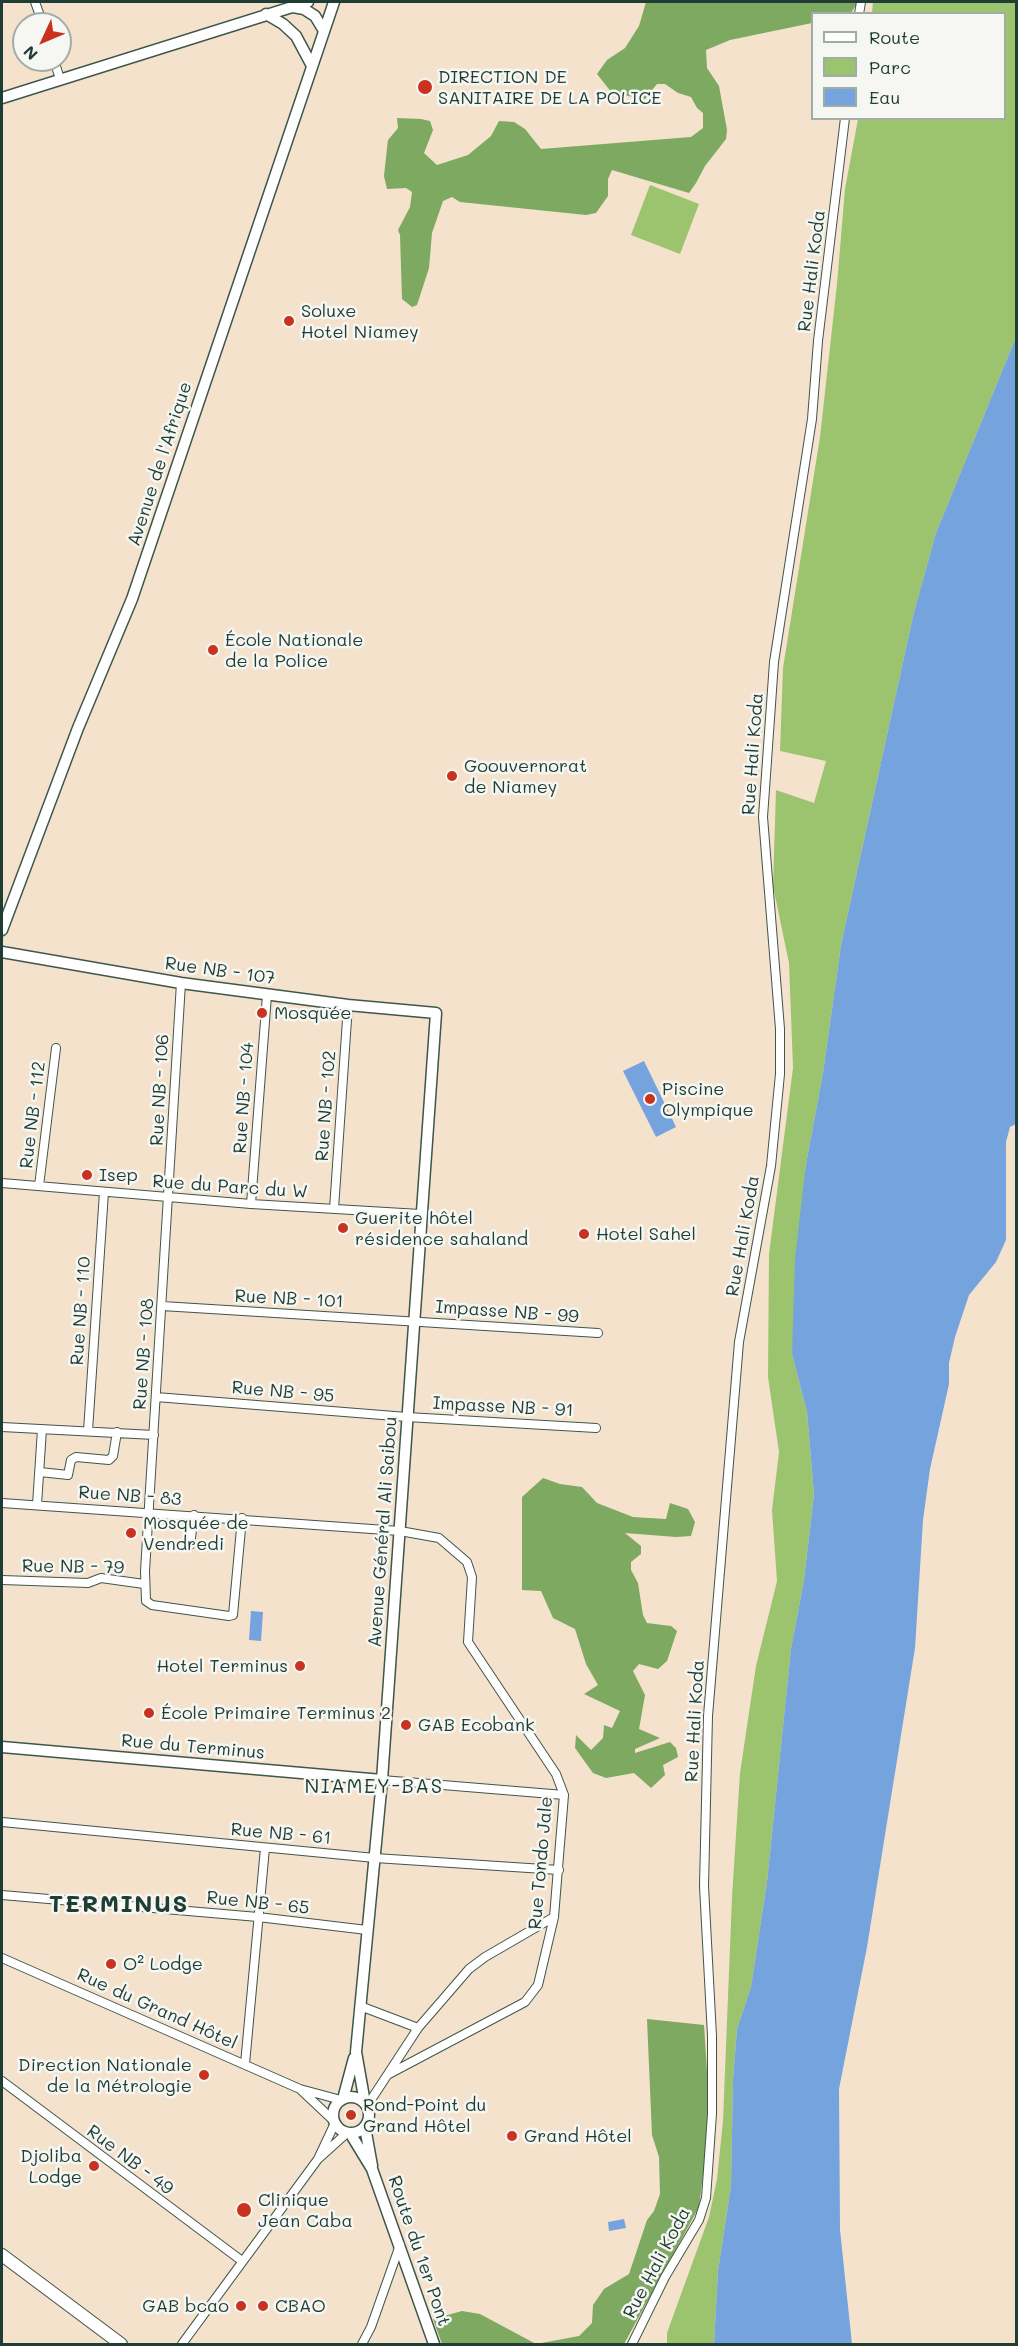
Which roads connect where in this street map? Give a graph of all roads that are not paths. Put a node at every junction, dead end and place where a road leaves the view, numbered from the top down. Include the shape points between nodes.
1 (308, 2) edge
2 (334, 2) edge
3 (291, 7) junction
4 (266, 14) junction
5 (324, 31) junction
6 (312, 66) junction
7 (58, 72) edge
8 (60, 79) junction
9 (2, 98) edge
10 (845, 120) edge
11 (2, 930) edge
12 (2, 952) edge
13 (181, 983) junction
14 (267, 995) junction
15 (348, 1005) junction
16 (436, 1013) joint
17 (56, 1048) dead end
18 (2, 1183) edge
19 (39, 1186) junction
20 (104, 1192) junction
21 (168, 1198) junction
22 (251, 1204) junction
23 (334, 1209) junction
24 (420, 1214) junction
25 (162, 1306) junction
26 (414, 1321) junction
27 (598, 1333) dead end
28 (156, 1397) junction
29 (407, 1417) junction
30 (2, 1427) edge
31 (596, 1428) dead end
32 (42, 1429) junction
33 (88, 1431) junction
34 (117, 1432) junction
35 (154, 1435) junction
36 (40, 1472) junction
37 (2, 1503) edge
38 (37, 1505) junction
39 (149, 1512) junction
40 (194, 1515) junction
41 (242, 1518) junction
42 (400, 1531) junction
43 (190, 1545) dead end
44 (2, 1581) edge
45 (144, 1584) junction
46 (2, 1747) edge
47 (382, 1780) junction
48 (564, 1795) junction
49 (2, 1822) edge
50 (265, 1848) junction
51 (375, 1858) junction
52 (559, 1870) junction
53 (2, 1895) edge
54 (258, 1917) junction
55 (554, 1917) junction
56 (367, 1930) junction
57 (2, 1958) edge
58 (360, 2006) junction
59 (418, 2028) junction
60 (356, 2052) junction
61 (245, 2064) junction
62 (389, 2074) junction
63 (2, 2081) edge
64 (300, 2089) junction
65 (342, 2099) junction
66 (366, 2104) junction
67 (335, 2122) junction
68 (365, 2127) junction
69 (349, 2133) junction
70 (318, 2159) junction
71 (372, 2169) junction
72 (400, 2243) junction
73 (2, 2255) edge
74 (242, 2261) junction
75 (121, 2344) edge
76 (182, 2344) edge
77 (362, 2344) edge
78 (434, 2344) edge
79 (632, 2344) edge

1 - 3 street
2 - 5 street, Avenue de l'Afrique
3 - 4 street
3 - 5 street via 315,16
4 - 6 street via 296,36
4 - 8 street
5 - 6 street, Avenue de l'Afrique
6 - 11 street, Avenue de l'Afrique via 132,600 78,728
7 - 8 street
8 - 9 street
10 - 79 street, Rue Hali Koda via 812,419 774,662 764,806 780,1074 771,1166 739,1342 708,1716 704,1886 712,2114 706,2198 699,2220
12 - 13 street, Rue NB - 107
13 - 14 street, Rue NB - 107
13 - 21 street, Rue NB - 106
14 - 15 street, Rue NB - 107
14 - 22 street, Rue NB - 104
15 - 16 street, Rue NB - 107
15 - 23 street, Rue NB - 102
16 - 24 street, Avenue Général Ali Saibou
17 - 19 street, Rue NB - 112
18 - 19 street, Rue du Parc du W
19 - 20 street, Rue du Parc du W
20 - 21 street, Rue du Parc du W
20 - 33 street, Rue NB - 110
21 - 22 street, Rue du Parc du W
21 - 25 street, Rue NB - 108
22 - 23 street, Rue du Parc du W
23 - 24 street, Rue du Parc du W
24 - 26 street, Avenue Général Ali Saibou
25 - 26 street, Rue NB - 101
25 - 28 street, Rue NB - 108
26 - 27 street, Impasse NB - 99
26 - 29 street, Avenue Général Ali Saibou
28 - 29 street, Rue NB - 95
28 - 35 street, Rue NB - 108
29 - 31 street, Impasse NB - 91
29 - 42 street, Avenue Général Ali Saibou
30 - 32 street
32 - 33 street
32 - 36 street
33 - 34 street
34 - 35 street
34 - 36 street via 111,1459 76,1457 68,1475
35 - 39 street, Rue NB - 108
36 - 38 street
37 - 38 street, Rue NB - 83
38 - 39 street, Rue NB - 83
39 - 40 street, Rue NB - 83
39 - 45 street, Rue NB - 108
40 - 41 street, Rue NB - 83
40 - 43 street
41 - 42 street, Rue NB - 83
41 - 45 street, Rue NB - 108 via 231,1616 148,1603 144,1599
42 - 47 street, Avenue Général Ali Saibou
42 - 48 street, Rue Tondo Jale via 439,1538 467,1562 472,1577 468,1642 556,1774
44 - 45 street, Rue NB - 79 via 88,1583 101,1578
46 - 47 street, Rue du Terminus
47 - 48 street
47 - 51 street, Avenue Général Ali Saibou
48 - 52 street, Rue Tondo Jale
49 - 50 street, Rue NB - 61
50 - 51 street, Rue NB - 61
50 - 54 street
51 - 52 street, Rue NB - 61
51 - 56 street, Avenue Général Ali Saibou
52 - 55 street, Rue Tondo Jale
53 - 54 street, Rue NB - 65
54 - 56 street, Rue NB - 65
54 - 61 street
55 - 59 street via 469,1969
55 - 62 street, Rue Tondo Jale via 538,1985 525,2001
56 - 58 street, Avenue Général Ali Saibou
57 - 61 street, Rue du Grand Hôtel
58 - 59 street
58 - 60 street, Avenue Général Ali Saibou
59 - 62 street
60 - 65 street, Avenue Général Ali Saibou
60 - 66 street, Avenue Général Ali Saibou
61 - 64 street, Rue du Grand Hôtel
62 - 66 street, Rue Tondo Jale
63 - 74 street, Rue NB - 49
64 - 65 street, Rue du Grand Hôtel
64 - 67 street, Rue du Grand Hôtel
65 - 66 street via 354,2097
65 - 67 street via 334,2109
66 - 68 street via 369,2117
67 - 69 street
67 - 70 street
68 - 69 street
68 - 71 street, Route du 1er Pont
69 - 70 street
69 - 71 street, Route du 1er Pont
70 - 74 street
71 - 72 street, Route du 1er Pont
72 - 77 street
72 - 78 street, Route du 1er Pont
73 - 75 main road
74 - 76 street

